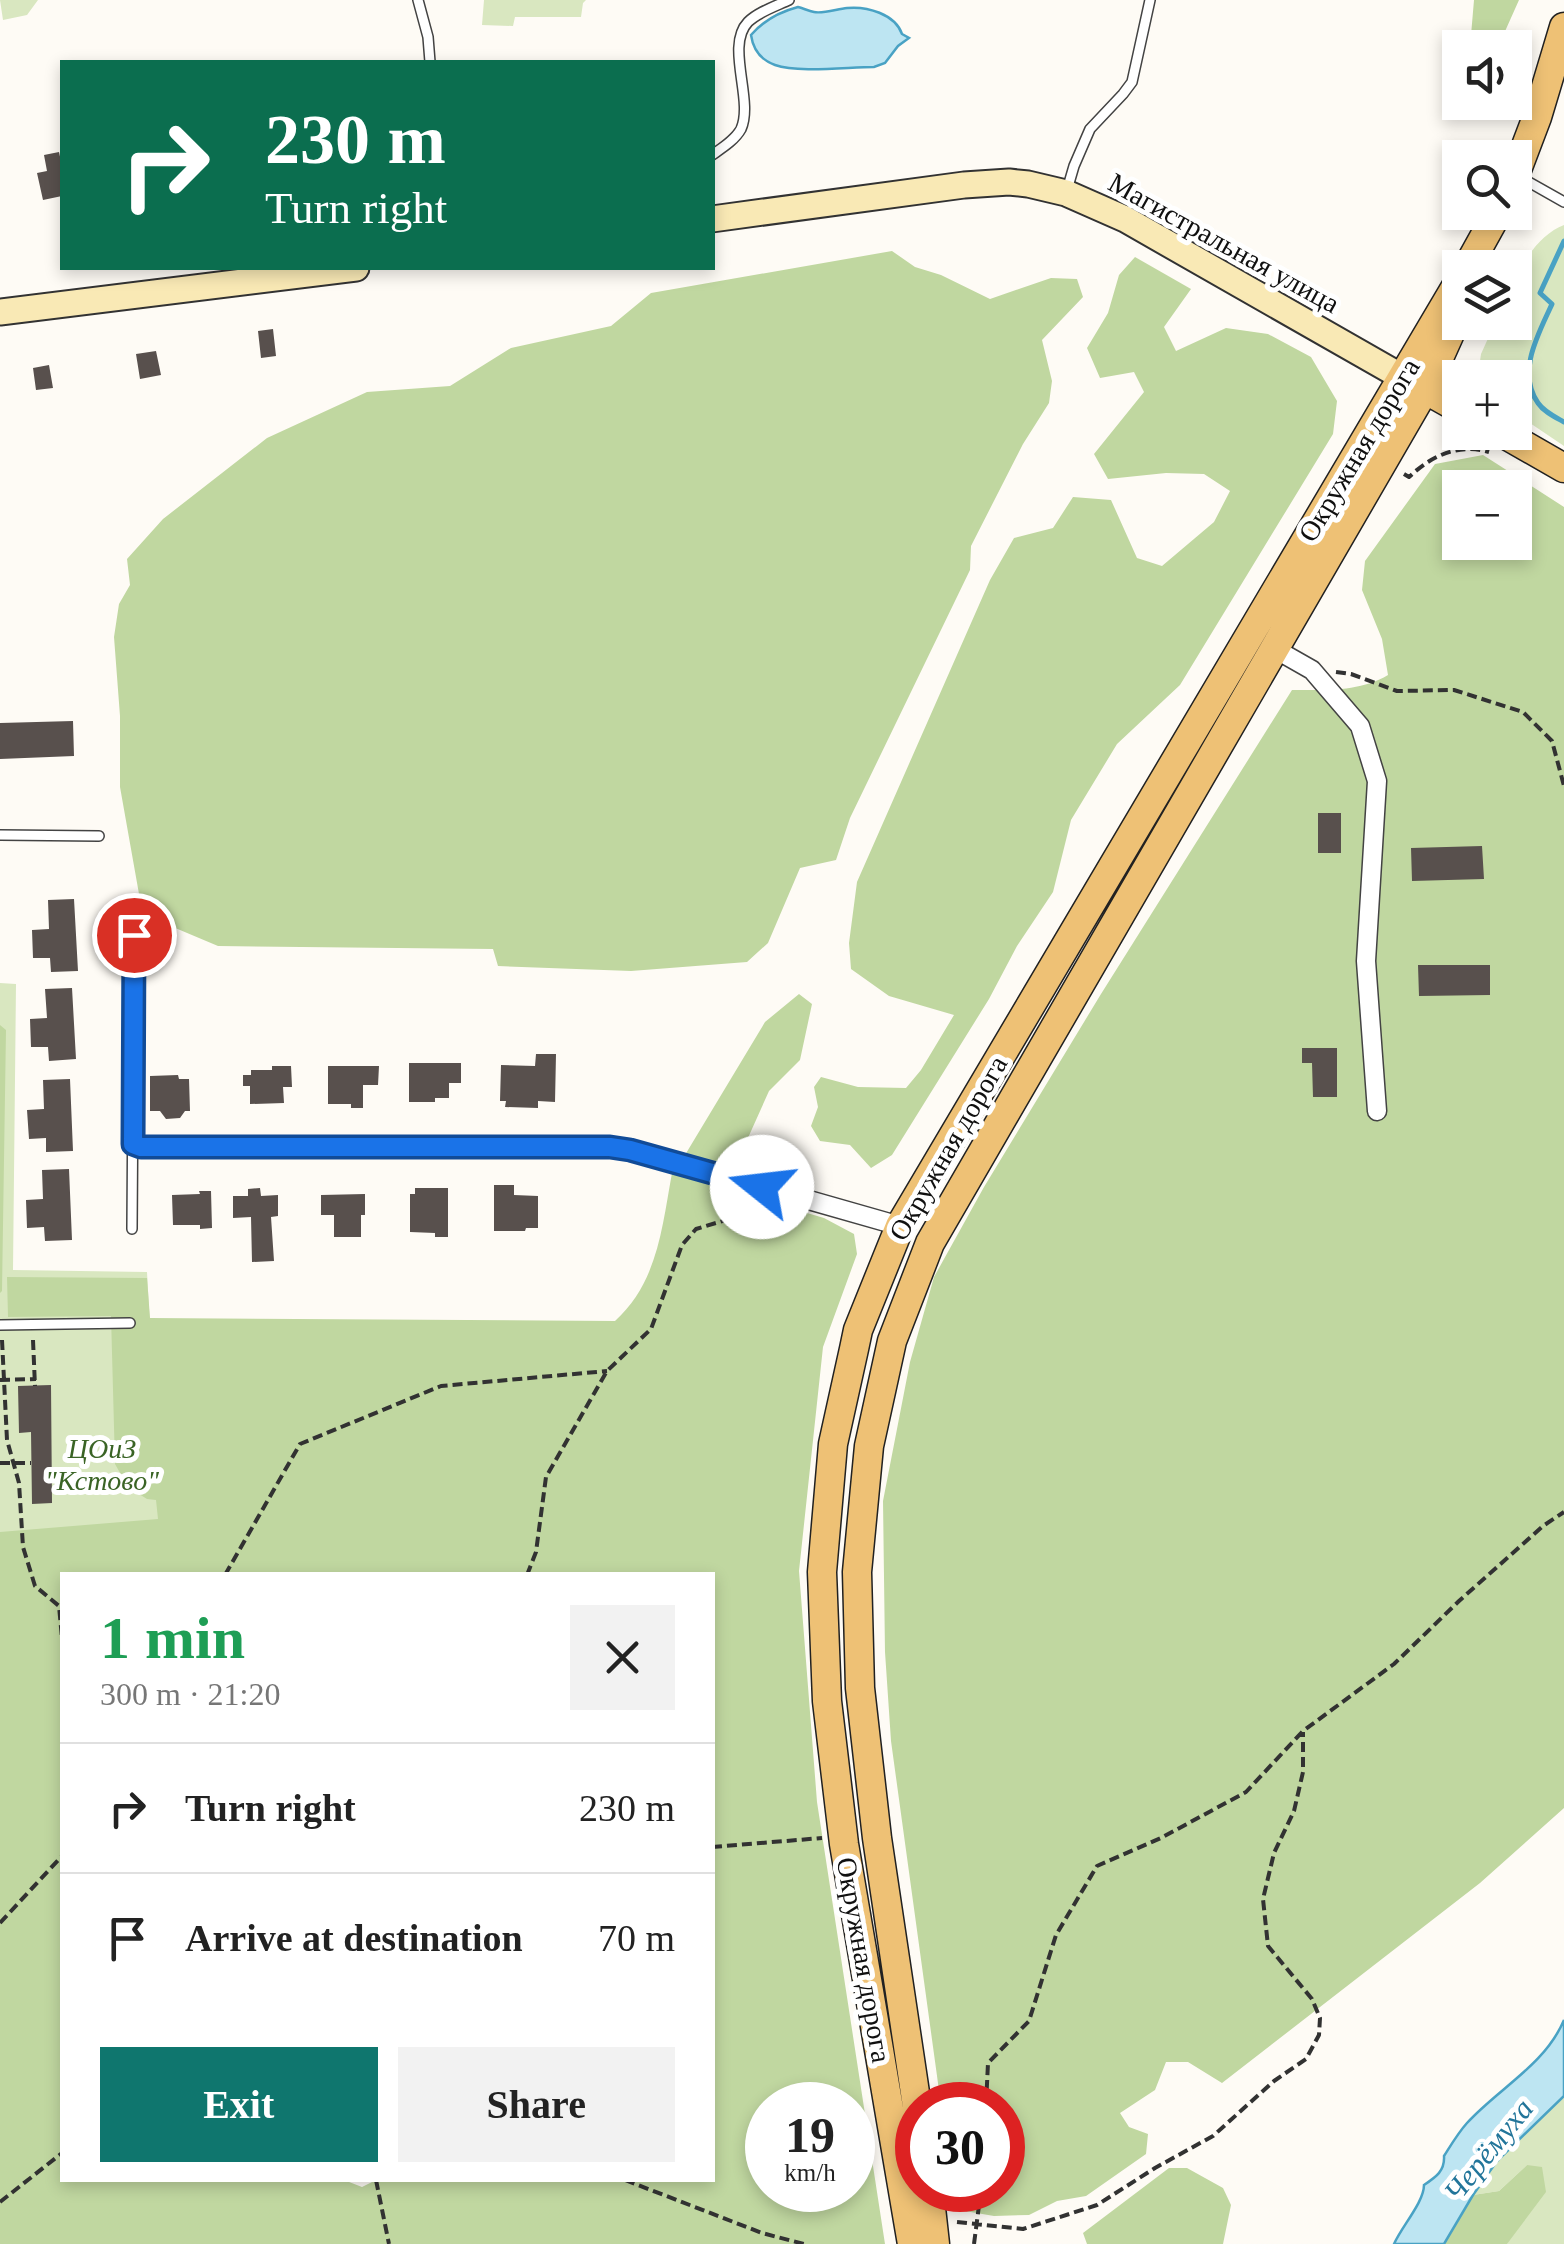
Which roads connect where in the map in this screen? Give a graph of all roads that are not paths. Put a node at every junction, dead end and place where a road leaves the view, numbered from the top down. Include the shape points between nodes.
1 (418, 0) edge
2 (789, 0) edge
3 (1150, 0) edge
4 (1564, 27) edge
5 (430, 60) edge
6 (1528, 140) edge
7 (715, 153) edge
8 (1532, 184) edge
9 (1066, 193) junction
10 (1564, 202) edge
11 (715, 219) edge
12 (340, 270) edge
13 (0, 312) edge
14 (1442, 320) edge
15 (1442, 339) edge
16 (1414, 383) junction
17 (1442, 399) edge
18 (1531, 450) edge
19 (1564, 468) edge
20 (1275, 648) junction
21 (0, 835) edge
22 (99, 836) dead end
23 (134, 935) dead end
24 (1377, 1110) dead end
25 (140, 1146) junction
26 (900, 1226) junction
27 (132, 1229) dead end
28 (130, 1323) dead end
29 (1, 1326) edge
30 (914, 2082) edge
31 (912, 2244) edge

1 - 5 lane
2 - 7 lane via 744,26 743,123
3 - 9 lane via 1132,82 1090,130
4 - 6 main road
8 - 10 lane
9 - 11 main road, Магистральная улица via 988,183
9 - 16 main road, Магистральная улица via 1125,219
12 - 13 main road
14 - 16 main road, Окружная дорога
15 - 16 main road, Окружная дорога
16 - 17 main road
16 - 20 main road, Окружная дорога via 1383,461
16 - 26 main road, Окружная дорога
18 - 19 main road
20 - 24 street via 1312,670 1360,726 1377,782 1366,961
20 - 30 main road, Окружная дорога via 930,1244 892,1341 869,1446 856,1572 860,1688
21 - 22 lane
23 - 25 lane
25 - 26 street via 610,1147
25 - 27 lane
26 - 31 main road, Окружная дорога via 858,1330 833,1444 822,1572 827,1701 843,1836
28 - 29 lane

